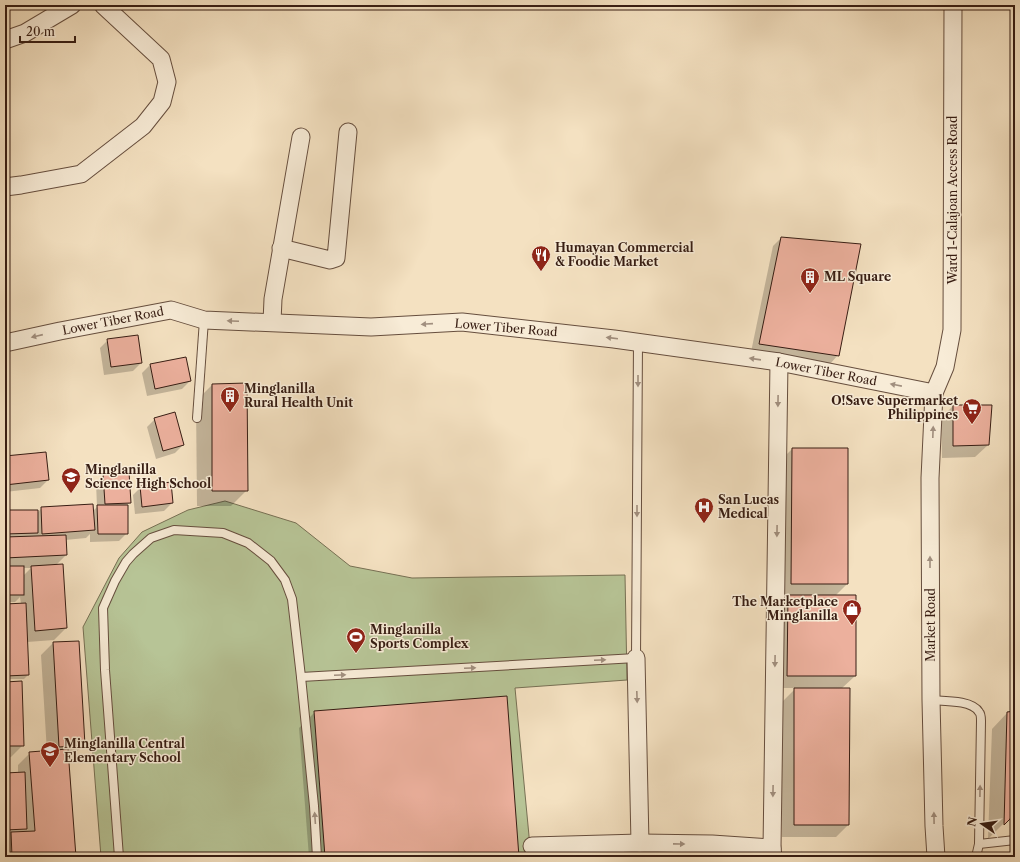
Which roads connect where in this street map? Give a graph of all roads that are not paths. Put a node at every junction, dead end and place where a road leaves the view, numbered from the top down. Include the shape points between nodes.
1 (72, 5) edge
2 (103, 5) edge
3 (952, 5) edge
4 (5, 40) edge
5 (348, 132) dead end
6 (301, 137) dead end
7 (5, 187) edge
8 (281, 248) junction
9 (204, 320) junction
10 (272, 322) junction
11 (638, 342) junction
12 (5, 343) edge
13 (779, 362) junction
14 (934, 393) junction
15 (197, 418) dead end
16 (636, 658) junction
17 (301, 677) junction
18 (931, 700) junction
19 (1015, 840) edge
20 (640, 843) junction
21 (979, 844) junction
22 (532, 846) dead end
23 (772, 852) edge
24 (119, 857) edge
25 (317, 857) edge
26 (936, 857) edge
27 (976, 857) edge

1 - 4 street via 25,33
2 - 7 street via 161,59 167,82 162,102 144,126 81,174
3 - 14 street, Ward 1-Calajoan Access Road via 952,330 945,367
5 - 8 street via 336,258 330,260
6 - 8 street
8 - 10 street
10 -> 9 street, Lower Tiber Road
9 -> 12 street, Lower Tiber Road via 171,310
9 - 15 lane
11 -> 10 street, Lower Tiber Road via 462,322 371,327
13 -> 11 street, Lower Tiber Road
11 -> 16 lane
14 -> 13 street, Lower Tiber Road
13 -> 23 street
18 -> 14 street, Market Road via 930,478
17 -> 16 lane
16 -> 20 street
17 - 24 lane via 292,599 285,580 271,561 248,543 224,533 174,530 151,538 134,554 115,581 103,608
25 -> 17 lane
21 -> 18 lane via 980,712 968,703
26 -> 18 street, Market Road
19 - 21 lane
20 - 22 street
20 -> 23 street via 712,844
21 - 27 lane

